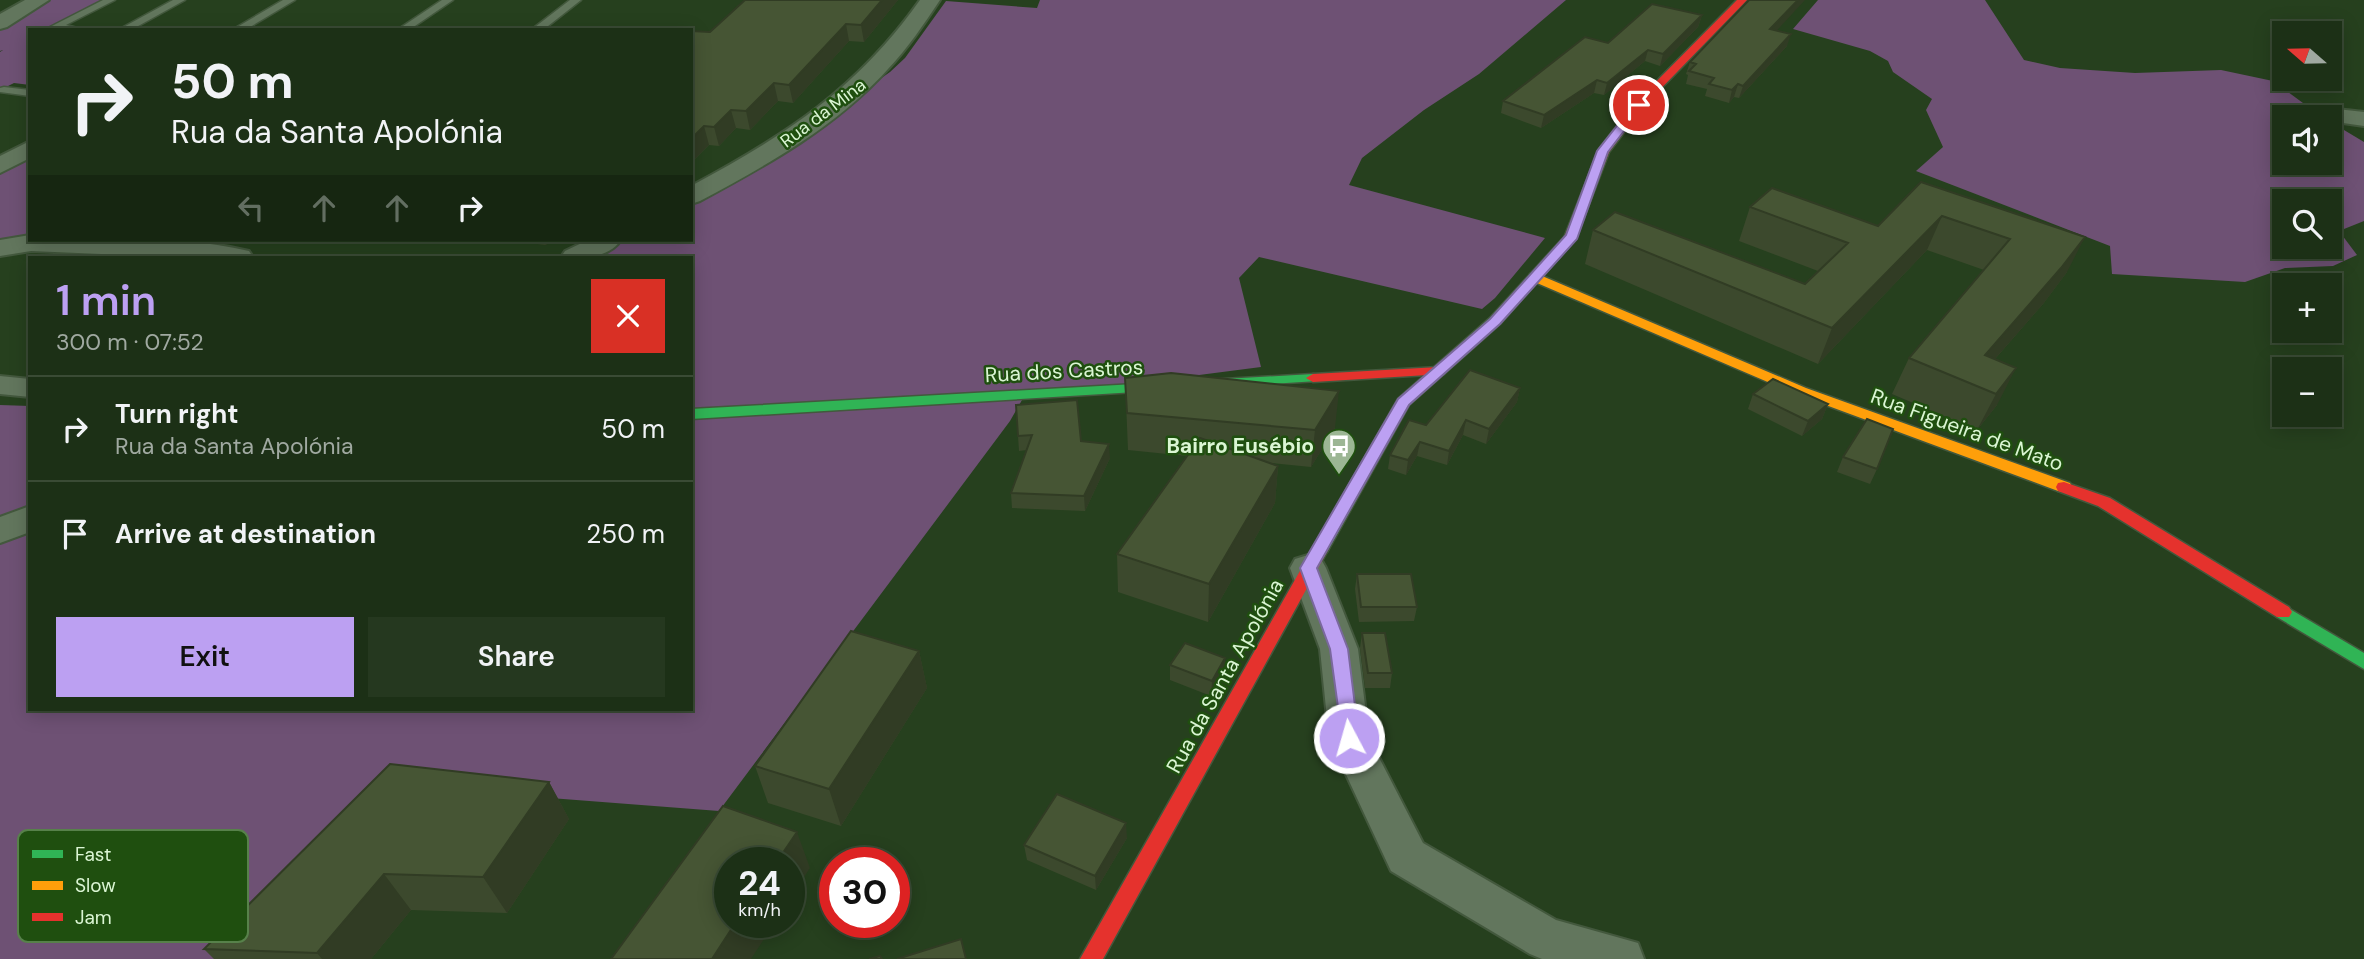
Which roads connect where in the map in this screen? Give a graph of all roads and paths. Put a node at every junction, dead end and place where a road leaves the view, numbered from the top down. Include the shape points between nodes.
1 (39, 0) edge
2 (110, 0) edge
3 (180, 0) edge
4 (290, 0) edge
5 (448, 0) edge
6 (576, 0) edge
7 (930, 0) edge
8 (1742, 0) edge
9 (0, 23) edge
10 (63, 28) edge
11 (127, 28) edge
12 (241, 28) edge
13 (405, 28) edge
14 (539, 28) edge
15 (4, 90) dead end
16 (28, 93) edge
17 (2342, 117) edge
18 (2364, 119) edge
19 (28, 149) edge
20 (0, 166) edge
21 (693, 195) edge
22 (604, 242) edge
23 (0, 248) edge
24 (232, 256) edge
25 (577, 256) edge
26 (1535, 277) junction
27 (1439, 371) junction
28 (0, 385) edge
29 (28, 388) edge
30 (693, 414) edge
31 (28, 519) edge
32 (0, 531) edge
33 (1308, 568) junction
34 (2364, 662) edge
35 (1091, 959) edge
36 (1621, 959) edge

1 - 9 street
2 - 10 lane via 55,27
3 - 11 lane
4 - 12 lane
5 - 13 lane
6 - 14 lane
7 - 21 street, Rua da Mina via 880,68 851,95 774,150
8 - 26 street, Rua da Santa Apolónia via 1639,105 1603,151 1572,236
15 - 16 lane
17 - 18 street
19 - 20 street
22 - 25 street
23 - 24 street via 32,243
26 - 27 street, Rua da Santa Apolónia
26 - 34 street, Rua Figueira de Mato via 1801,390 2104,502
27 - 30 street, Rua dos Castros
27 - 33 street, Rua da Santa Apolónia via 1403,402
28 - 29 street
31 - 32 street
33 - 35 street, Rua da Santa Apolónia
33 - 36 street via 1339,649 1349,738 1407,858 1546,939

